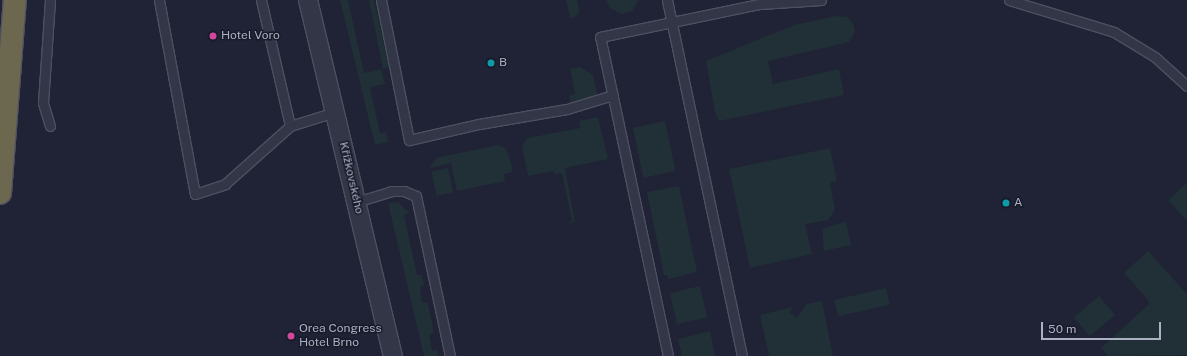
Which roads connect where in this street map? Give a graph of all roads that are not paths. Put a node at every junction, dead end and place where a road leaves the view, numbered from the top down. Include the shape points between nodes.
1 (15, 0) edge
2 (50, 0) edge
3 (159, 0) edge
4 (261, 0) edge
5 (308, 0) edge
6 (381, 0) edge
7 (667, 0) edge
8 (821, 0) edge
9 (1009, 0) edge
10 (672, 21) junction
11 (1187, 86) edge
12 (613, 95) junction
13 (335, 112) junction
14 (50, 126) dead end
15 (290, 126) junction
16 (0, 193) edge
17 (356, 202) junction
18 (392, 356) edge
19 (450, 356) edge
20 (668, 356) edge
21 (742, 356) edge

1 - 16 highway
2 - 14 lane via 43,103
3 - 15 lane via 195,194 225,184
4 - 15 lane
5 - 13 street, Křížkovského
6 - 12 lane via 409,140 479,124 567,109
7 - 10 lane
8 - 10 lane via 760,4
9 - 11 lane via 1114,32 1155,56
10 - 12 lane via 600,37
10 - 21 lane
12 - 20 lane
13 - 15 lane
13 - 17 street, Křížkovského
17 - 18 street, Křížkovského
17 - 19 lane via 391,191 404,191 416,196

